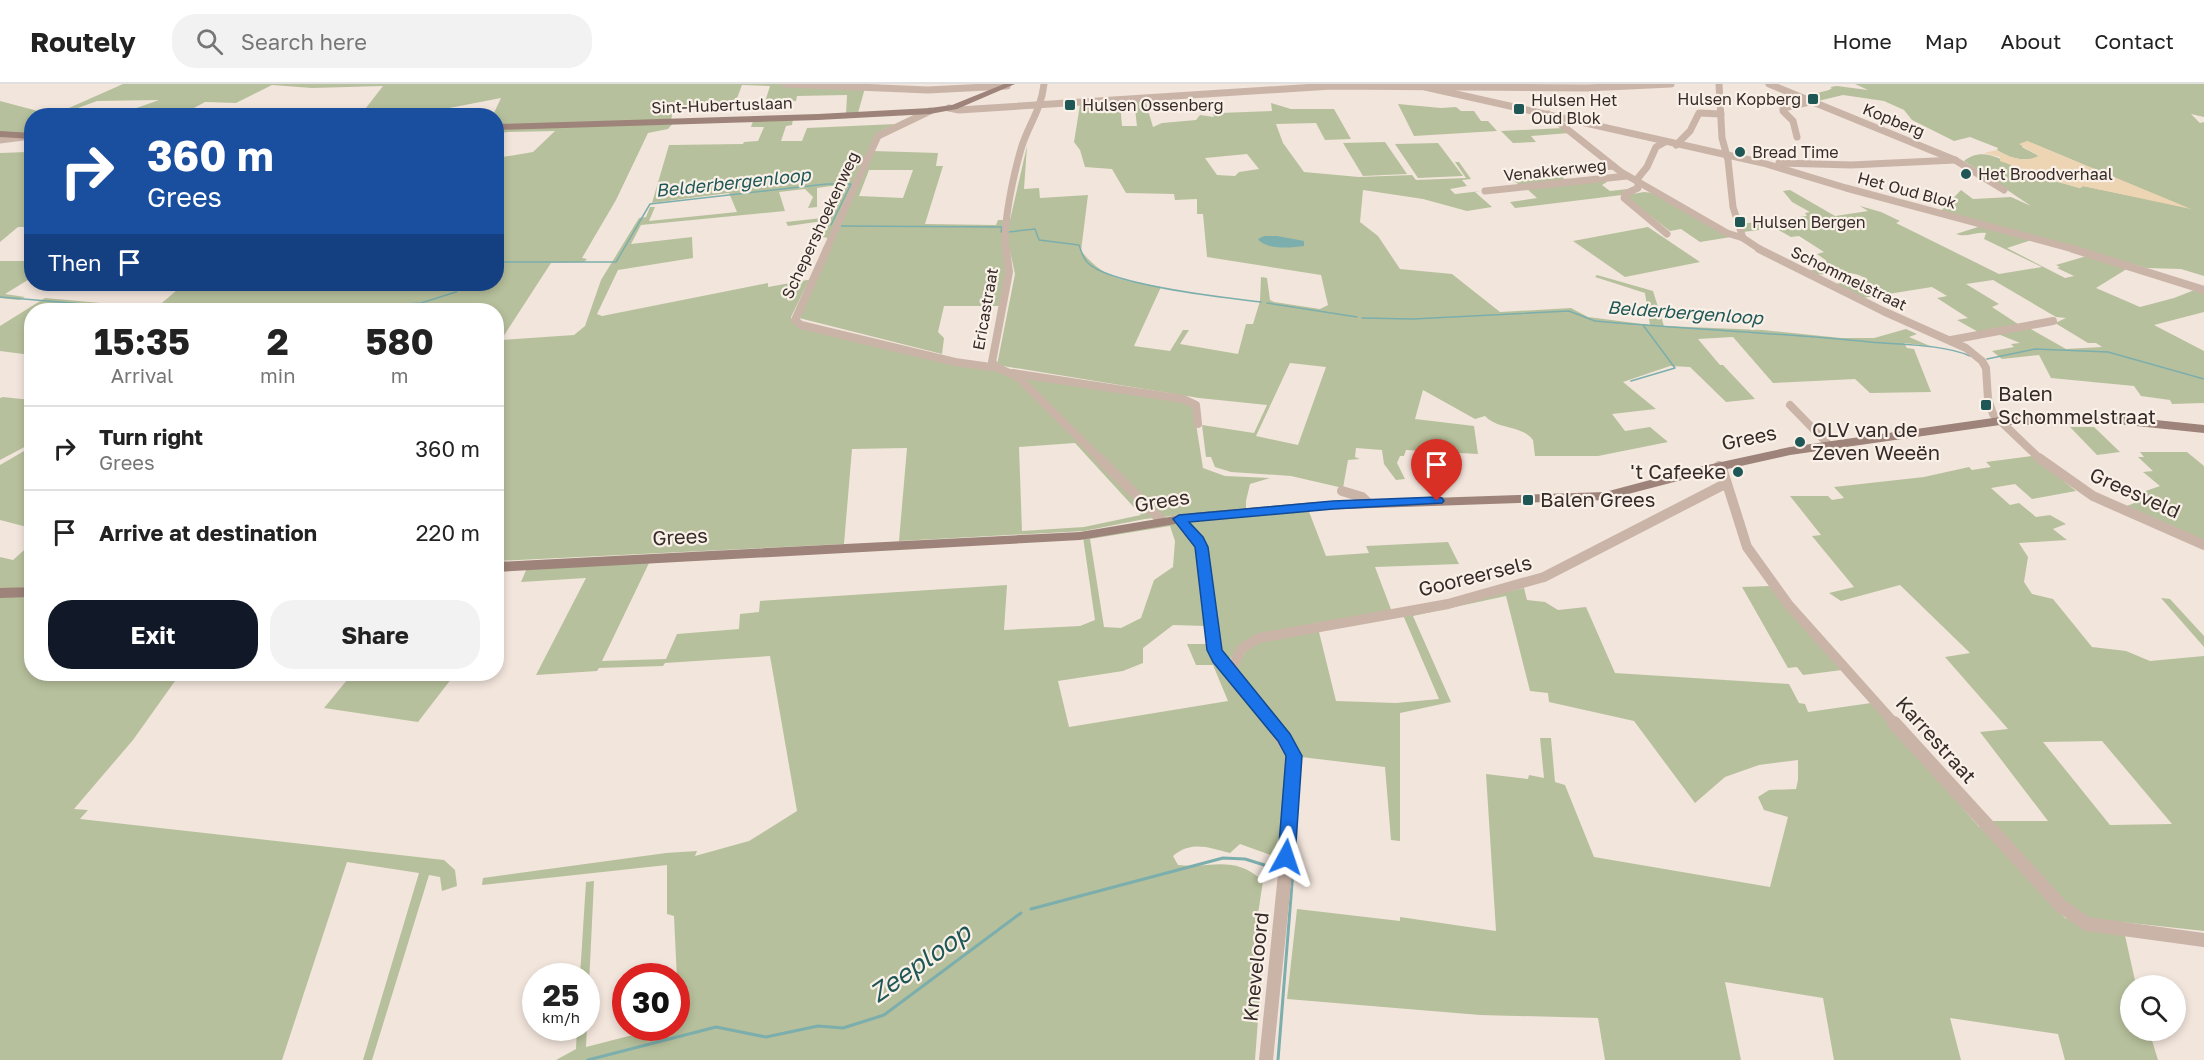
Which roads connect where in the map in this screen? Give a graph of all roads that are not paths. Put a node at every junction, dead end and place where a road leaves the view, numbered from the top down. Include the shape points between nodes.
1 (785, 84) edge
2 (1044, 84) edge
3 (1671, 84) edge
4 (1719, 84) edge
5 (1769, 84) edge
6 (1009, 85) edge
7 (1371, 85) edge
8 (1425, 87) junction
9 (1814, 101) junction
10 (1041, 105) junction
11 (949, 108) junction
12 (930, 111) junction
13 (1548, 114) junction
14 (1721, 114) junction
15 (504, 127) edge
16 (0, 134) edge
17 (24, 136) edge
18 (24, 137) edge
19 (1797, 137) dead end
20 (0, 140) edge
21 (1665, 142) junction
22 (1676, 145) junction
23 (1727, 155) junction
24 (1955, 159) junction
25 (1762, 163) junction
26 (1613, 166) junction
27 (1570, 170) dead end
28 (1627, 176) junction
29 (1637, 182) junction
30 (2004, 190) dead end
31 (1485, 191) dead end
32 (1667, 234) dead end
33 (1743, 238) junction
34 (2204, 290) edge
35 (2053, 321) dead end
36 (1951, 340) junction
37 (998, 368) junction
38 (1010, 373) junction
39 (1790, 405) dead end
40 (2000, 421) junction
41 (1198, 424) dead end
42 (2204, 429) edge
43 (1829, 445) junction
44 (1719, 466) junction
45 (1727, 485) junction
46 (1342, 491) dead end
47 (1368, 503) junction
48 (1179, 519) junction
49 (1162, 521) junction
50 (2204, 544) edge
51 (504, 567) edge
52 (24, 592) edge
53 (0, 593) edge
54 (1230, 673) junction
55 (2204, 940) edge
56 (1266, 1060) edge

1 - 6 street via 928,90
2 - 10 street, Ericastraat
3 - 8 street via 1596,88
4 - 14 street
5 - 9 street, Kopberg
6 - 11 street, Sint-Hubertuslaan
7 - 8 street
7 - 10 street
8 - 13 street, Het Oud Blok
9 - 19 street via 1782,110 1793,121
9 - 24 street, Kopberg
10 - 11 street
10 - 37 street, Ericastraat via 1021,148 1005,225 1009,272 992,357
11 - 12 street, Sint-Hubertuslaan
12 - 15 street, Sint-Hubertuslaan
12 - 37 street, Schepershoekenweg via 878,136 795,320 801,325 944,359
13 - 21 street, Het Oud Blok
13 - 26 street, Schommelstraat
14 - 22 street via 1700,112 1690,131
14 - 23 street
16 - 17 street
18 - 20 street
21 - 22 street, Het Oud Blok
21 - 29 street via 1656,147
22 - 23 street, Het Oud Blok
23 - 25 street, Het Oud Blok
23 - 33 street via 1733,207
24 - 25 street via 1837,165
24 - 30 street, Kopberg
25 - 34 street, Het Oud Blok via 2045,240
26 - 27 street
26 - 28 street, Schommelstraat
28 - 29 street, Schommelstraat
28 - 31 street, Venakkerweg
29 - 32 street, Venakkerweg via 1638,188 1624,198
29 - 33 street, Schommelstraat via 1727,233
33 - 36 street, Schommelstraat via 1882,311
35 - 36 street
36 - 40 street, Schommelstraat via 1982,361 1991,410
37 - 38 street, Ericastraat
38 - 41 street via 1192,402 1196,405
38 - 49 street, Ericastraat
39 - 43 street, Grees
40 - 42 street, Grees via 2117,420
40 - 43 street, Grees
40 - 50 street, Greesveld via 2045,464 2083,490
43 - 44 street, Grees
44 - 45 street, Karrestraat
44 - 47 street, Grees via 1605,496
45 - 54 street, Gooreersels via 1544,577 1448,604 1259,638 1241,649
45 - 55 street, Karrestraat via 1751,555 1788,604 2061,906 2087,924
46 - 47 street
47 - 48 street, Grees
48 - 49 street, Grees
48 - 54 street, Kneveloord via 1202,547 1212,641 1218,658
49 - 51 street, Grees via 1052,538
52 - 53 street
54 - 56 street, Kneveloord via 1284,738 1294,763

